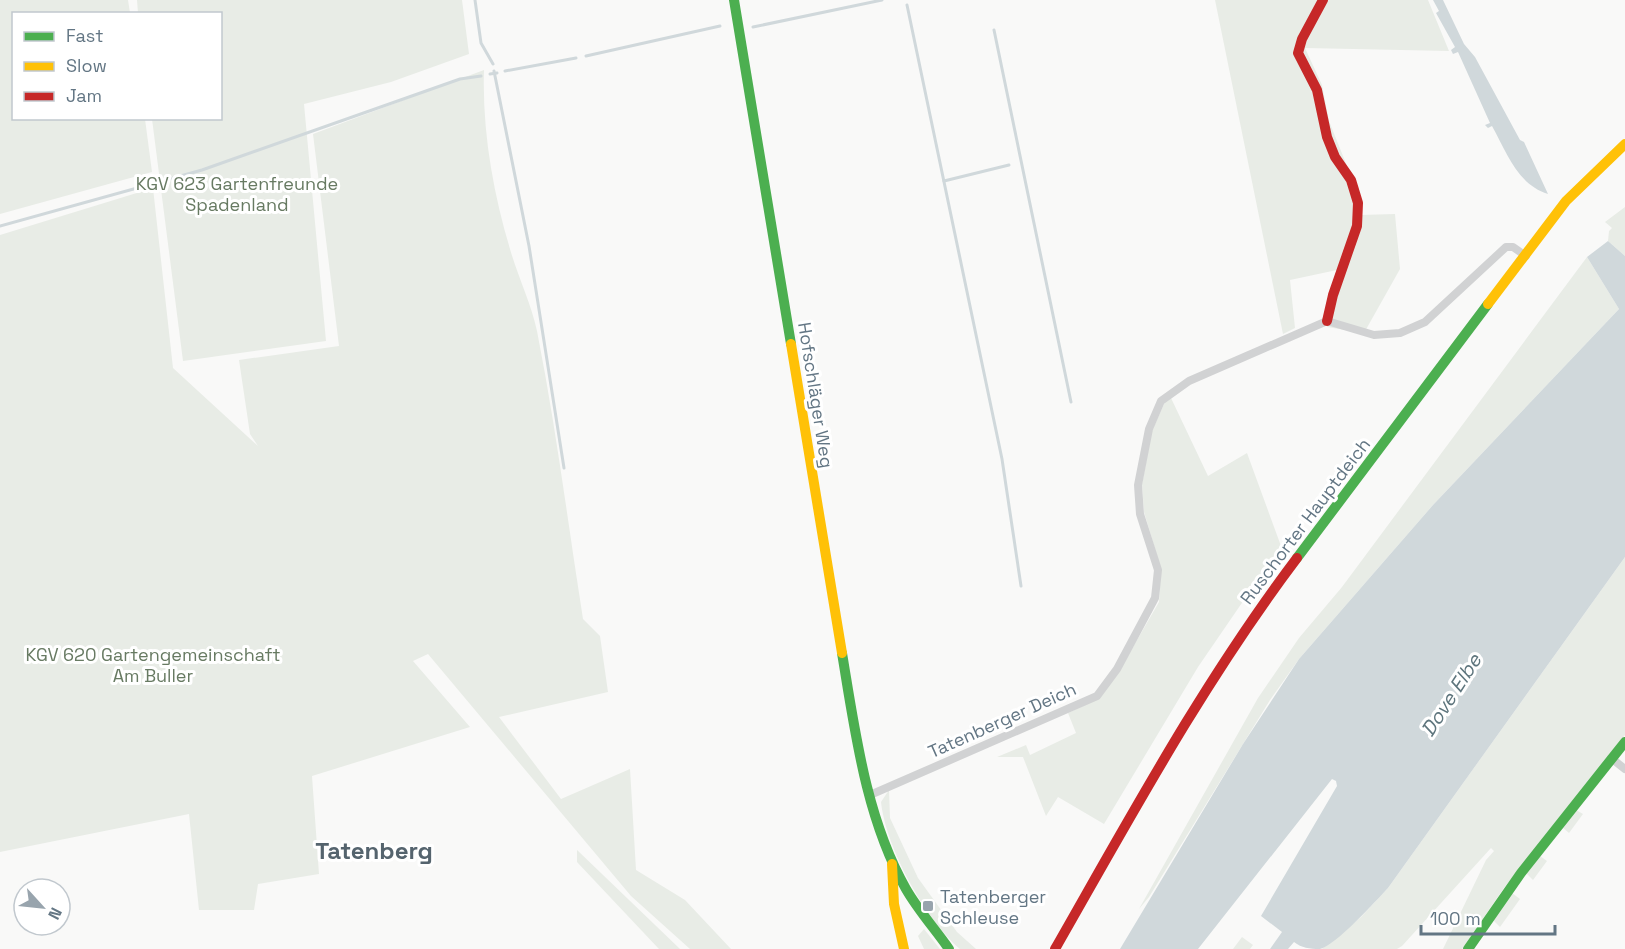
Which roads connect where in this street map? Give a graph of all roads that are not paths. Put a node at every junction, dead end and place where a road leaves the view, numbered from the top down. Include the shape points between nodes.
1 (734, 0) edge
2 (1323, 0) edge
3 (1625, 144) edge
4 (1526, 256) junction
5 (1327, 321) junction
6 (1625, 742) edge
7 (1611, 758) junction
8 (1625, 769) edge
9 (870, 795) junction
10 (892, 860) junction
11 (904, 949) edge
12 (950, 949) edge
13 (1055, 949) edge
14 (1468, 949) edge

1 - 9 street, Hofschläger Weg via 843,657
2 - 5 street via 1298,53 1317,90 1335,157 1351,180 1358,203 1357,226
3 - 4 street, Ruschorter Hauptdeich via 1566,201
4 - 5 street via 1506,247 1425,322 1400,333 1374,335
4 - 13 street, Ruschorter Hauptdeich via 1230,650
5 - 9 street, Tatenberger Deich via 1189,381 1161,402 1149,429 1138,485 1140,514 1158,570 1155,598 1117,669 1097,696
6 - 7 street
7 - 8 street
7 - 14 street via 1515,881
9 - 10 street, Hofschläger Weg
10 - 11 street via 892,890
10 - 12 street via 919,910

